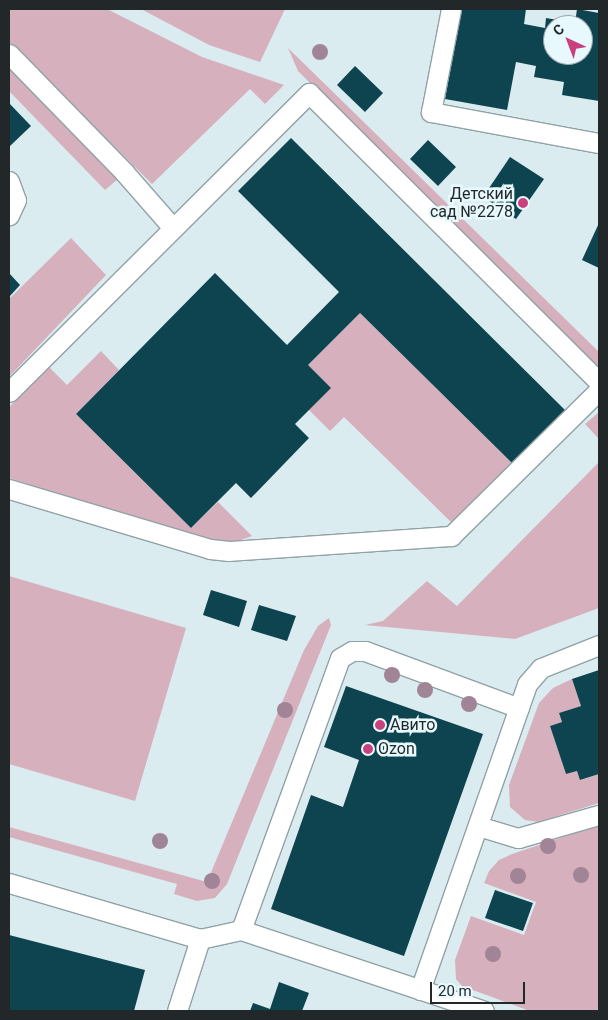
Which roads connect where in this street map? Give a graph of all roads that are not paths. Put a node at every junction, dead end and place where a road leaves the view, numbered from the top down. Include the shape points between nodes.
1 (451, 9) edge
2 (9, 54) edge
3 (599, 143) edge
4 (9, 181) edge
5 (9, 215) edge
6 (173, 228) junction
7 (599, 382) edge
8 (599, 390) edge
9 (9, 392) edge
10 (9, 490) edge
11 (599, 645) edge
12 (520, 708) junction
13 (599, 815) edge
14 (478, 826) junction
15 (9, 883) edge
16 (241, 930) junction
17 (200, 939) junction
18 (420, 990) junction
19 (177, 1011) edge
20 (484, 1011) edge

1 - 3 lane via 431,112
2 - 6 lane via 124,172
4 - 5 lane via 16,200
6 - 7 lane via 308,94
6 - 9 lane
8 - 10 lane via 451,536 229,552
11 - 12 lane via 542,668 527,684
12 - 14 lane
12 - 16 lane via 365,651 352,650 340,658
13 - 14 lane via 518,838
14 - 18 lane
15 - 17 lane
16 - 17 lane
16 - 18 lane
17 - 19 lane
18 - 20 lane

